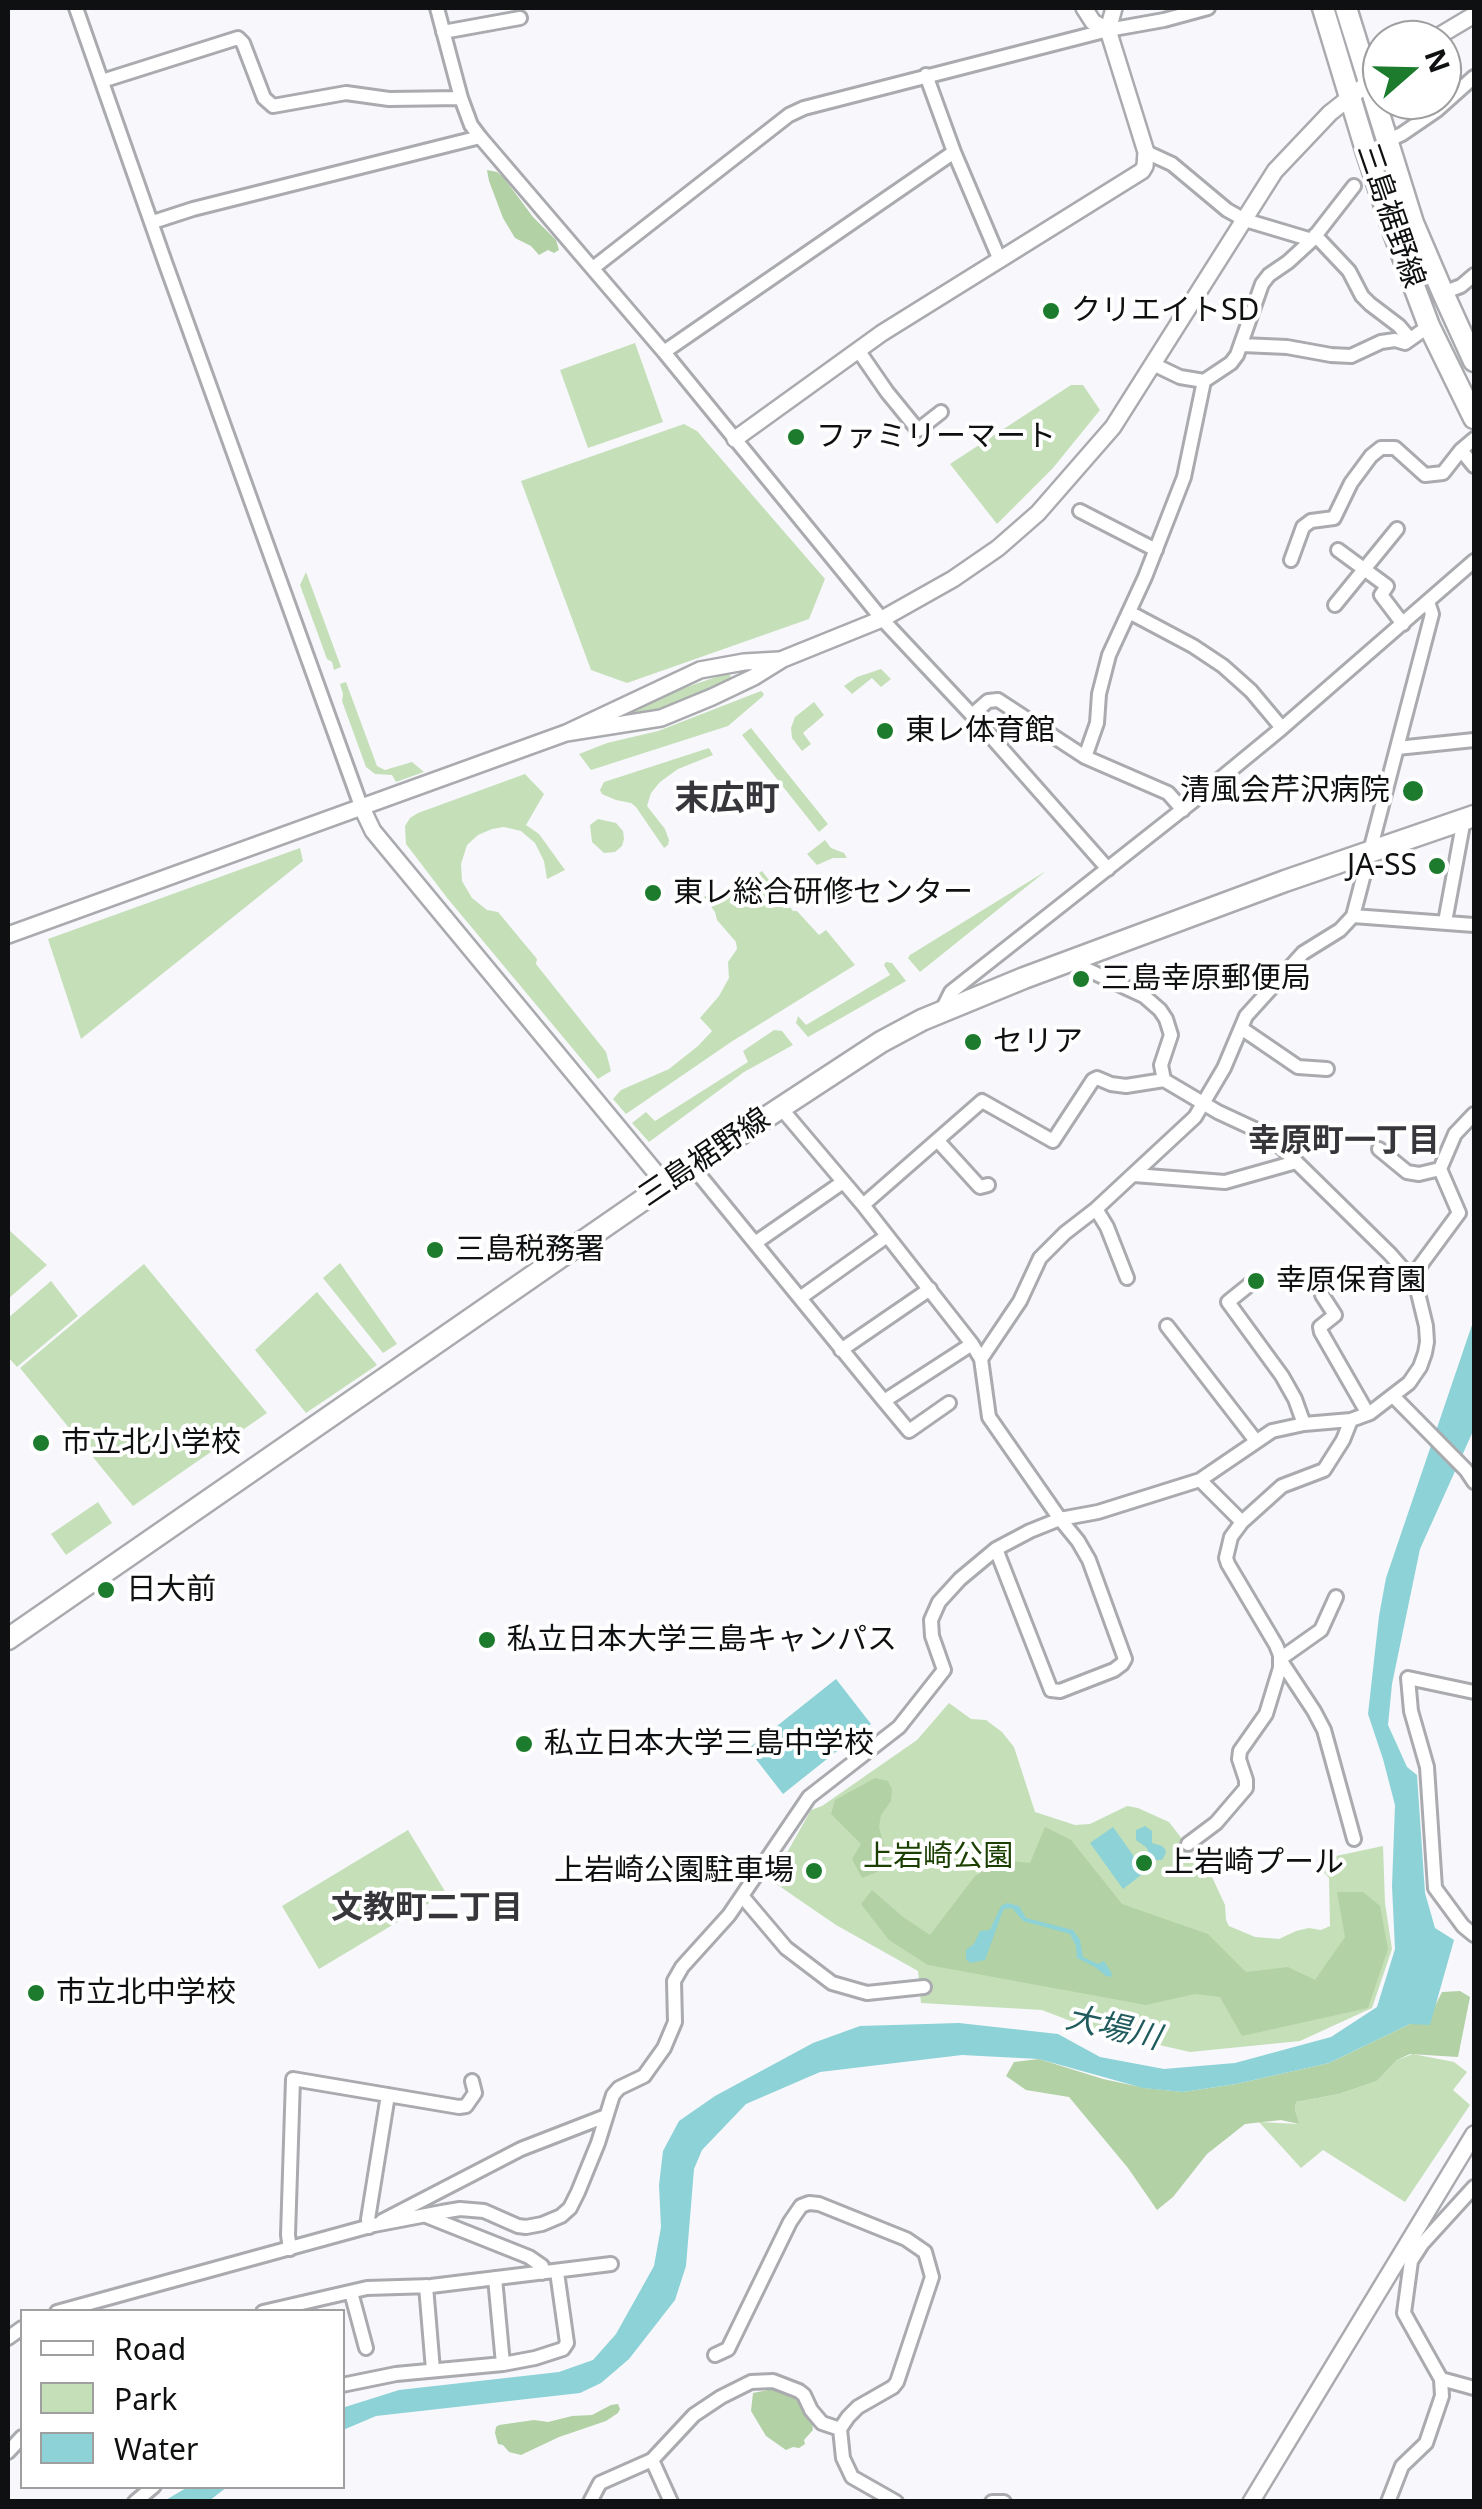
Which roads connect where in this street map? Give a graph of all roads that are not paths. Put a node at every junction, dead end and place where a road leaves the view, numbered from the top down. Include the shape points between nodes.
1 (76, 8) edge
2 (436, 8) edge
3 (1084, 8) edge
4 (1114, 8) edge
5 (1208, 8) edge
6 (1323, 8) edge
7 (1346, 8) edge
8 (520, 18) dead end
9 (1108, 30) junction
10 (443, 32) junction
11 (1362, 46) edge
12 (926, 75) junction
13 (1474, 76) edge
14 (102, 80) junction
15 (1362, 88) edge
16 (461, 98) junction
17 (1351, 98) junction
18 (1383, 120) edge
19 (480, 138) junction
20 (1387, 141) junction
21 (954, 152) junction
22 (1146, 152) junction
23 (1354, 186) dead end
24 (1245, 220) junction
25 (153, 222) junction
26 (1313, 238) junction
27 (999, 258) junction
28 (593, 268) junction
29 (1474, 275) edge
30 (1442, 294) junction
31 (1429, 326) junction
32 (1410, 339) junction
33 (1242, 345) junction
34 (858, 350) junction
35 (664, 352) junction
36 (1474, 361) edge
37 (1153, 364) junction
38 (1204, 381) junction
39 (941, 412) dead end
40 (1474, 418) edge
41 (735, 439) junction
42 (1474, 439) edge
43 (1460, 450) junction
44 (1474, 466) edge
45 (1080, 511) dead end
46 (1398, 529) dead end
47 (1156, 550) junction
48 (1338, 550) dead end
49 (1291, 560) dead end
50 (1474, 561) edge
51 (1366, 570) junction
52 (1428, 602) junction
53 (1336, 604) dead end
54 (1128, 612) junction
55 (882, 619) junction
56 (1403, 624) junction
57 (783, 660) junction
58 (972, 715) junction
59 (1282, 728) junction
60 (566, 733) junction
61 (1474, 740) edge
62 (1397, 748) junction
63 (1085, 756) junction
64 (361, 806) junction
65 (1183, 810) junction
66 (1469, 818) edge
67 (1370, 852) junction
68 (1108, 869) junction
69 (1353, 916) junction
70 (1445, 922) junction
71 (1474, 925) edge
72 (8, 935) edge
73 (1069, 960) junction
74 (942, 1012) junction
75 (1240, 1028) junction
76 (1327, 1069) dead end
77 (1164, 1080) junction
78 (1204, 1104) junction
79 (780, 1107) junction
80 (1474, 1114) edge
81 (938, 1141) junction
82 (1378, 1150) dead end
83 (1296, 1162) junction
84 (692, 1166) junction
85 (1440, 1169) junction
86 (1134, 1175) junction
87 (843, 1182) junction
88 (666, 1184) junction
89 (988, 1185) dead end
90 (863, 1205) junction
91 (1096, 1209) junction
92 (887, 1236) junction
93 (756, 1243) junction
94 (1127, 1278) dead end
95 (1411, 1278) junction
96 (1254, 1281) dead end
97 (930, 1289) junction
98 (1322, 1295) dead end
99 (800, 1298) junction
100 (1167, 1326) dead end
101 (972, 1344) junction
102 (841, 1350) junction
103 (980, 1359) junction
104 (1394, 1396) junction
105 (884, 1401) junction
106 (949, 1403) dead end
107 (1368, 1414) junction
108 (1350, 1420) junction
109 (1304, 1424) junction
110 (1256, 1442) junction
111 (1471, 1474) edge
112 (1200, 1480) junction
113 (1060, 1518) junction
114 (1242, 1522) junction
115 (996, 1550) junction
116 (1336, 1596) dead end
117 (8, 1639) edge
118 (1280, 1660) junction
119 (1474, 1692) edge
120 (1354, 1839) dead end
121 (1188, 1844) dead end
122 (742, 1896) junction
123 (1474, 1935) edge
124 (924, 1988) dead end
125 (472, 2081) dead end
126 (388, 2095) junction
127 (606, 2116) junction
128 (1474, 2134) edge
129 (1474, 2187) edge
130 (426, 2216) junction
131 (372, 2226) junction
132 (290, 2249) junction
133 (611, 2264) dead end
134 (550, 2272) junction
135 (495, 2278) junction
136 (426, 2286) junction
137 (351, 2292) junction
138 (68, 2309) edge
139 (282, 2309) edge
140 (366, 2348) dead end
141 (715, 2355) dead end
142 (503, 2364) junction
143 (433, 2370) junction
144 (1441, 2379) junction
145 (345, 2384) edge
146 (1474, 2388) edge
147 (840, 2429) junction
148 (652, 2460) junction
149 (590, 2502) edge
150 (671, 2502) edge
151 (896, 2502) edge
152 (992, 2502) edge
153 (1004, 2502) edge
154 (1251, 2502) edge
155 (1388, 2502) edge

1 - 14 street
2 - 10 street
3 - 9 street
4 - 9 street
5 - 9 street
6 - 17 main road, 三島裾野線
7 - 11 main road, 三島裾野線
8 - 10 street
9 - 12 street
9 - 22 street
10 - 16 street
12 - 21 street
12 - 28 street via 790,115
13 - 20 street
14 - 16 street via 238,38 264,98 274,106 346,93 389,100
14 - 25 street
15 - 17 street
16 - 19 street
17 - 24 street via 1275,172
17 - 31 main road, 三島裾野線
18 - 20 main road, 三島裾野線
19 - 25 street
19 - 28 street
20 - 30 main road, 三島裾野線
21 - 27 street
21 - 35 street
22 - 24 street
22 - 27 street via 1146,166 1136,176
23 - 26 street
24 - 26 street
24 - 37 street
25 - 64 street
26 - 32 street
26 - 33 street via 1262,284
27 - 34 street
28 - 35 street
29 - 30 street
30 - 36 main road, 三島裾野線
31 - 32 street
31 - 40 main road, 三島裾野線
32 - 33 street via 1344,356
33 - 38 street via 1231,364
34 - 39 street via 918,430
34 - 41 street
35 - 41 street
37 - 38 street
37 - 55 street via 1113,427 1038,514 998,548
38 - 47 street via 1188,465
41 - 55 street
42 - 43 street
43 - 44 street
43 - 49 street via 1443,473 1426,476 1395,448 1382,448 1351,482 1334,518 1304,527
45 - 47 street
46 - 51 street
47 - 54 street
48 - 51 street
50 - 52 street
51 - 53 street
51 - 56 street via 1388,586 1381,595
52 - 56 street
52 - 62 street via 1432,614
54 - 59 street via 1224,666
54 - 63 street via 1108,655
55 - 57 street
55 - 58 street
56 - 59 street
57 - 60 street via 662,718
57 - 60 street via 700,670
58 - 63 street via 995,699
58 - 68 street
59 - 65 street
60 - 64 street
61 - 62 street
62 - 67 street
63 - 65 street via 1168,793
64 - 72 street
64 - 88 street via 373,831
65 - 68 street
66 - 67 main road, 三島裾野線
66 - 70 street
67 - 69 street
67 - 73 main road, 三島裾野線
68 - 74 street via 951,992
69 - 70 street
69 - 75 street via 1303,953
70 - 71 street
73 - 74 main road, 三島裾野線
73 - 77 street via 1160,1010 1172,1035 1161,1065
74 - 79 main road, 三島裾野線
75 - 76 street via 1298,1067
75 - 78 street
77 - 78 street
77 - 81 street via 1126,1086 1093,1080 1054,1140 982,1101
78 - 83 street via 1261,1132
78 - 86 street
79 - 84 main road, 三島裾野線
79 - 87 street
80 - 85 street via 1451,1140
81 - 89 street via 980,1187
81 - 90 street
82 - 85 street via 1407,1172
83 - 86 street via 1225,1182
83 - 95 street
84 - 88 main road, 三島裾野線
84 - 93 street
85 - 95 street via 1459,1213
86 - 91 street
87 - 90 street
87 - 93 street
88 - 117 main road, 三島裾野線
90 - 92 street
91 - 94 street
91 - 103 street via 1040,1258
92 - 97 street
92 - 99 street
93 - 99 street
95 - 104 street via 1427,1342 1414,1377
96 - 109 street via 1228,1302 1282,1376
97 - 101 street
97 - 102 street
98 - 107 street via 1335,1315 1321,1332
99 - 102 street
100 - 110 street
101 - 103 street
101 - 105 street
102 - 105 street
103 - 113 street via 992,1424
104 - 107 street
104 - 111 street
105 - 106 street via 908,1431
107 - 108 street
108 - 109 street
108 - 114 street via 1324,1470 1282,1486
109 - 110 street
110 - 112 street
112 - 113 street
112 - 114 street
113 - 115 street
113 - 115 street via 1089,1560 1125,1660 1114,1670 1051,1690
114 - 118 street via 1226,1558
115 - 122 street via 939,1602 931,1620 944,1670 899,1726 808,1798
116 - 118 street via 1321,1630
118 - 120 street via 1324,1730
118 - 121 street via 1266,1714 1240,1751 1246,1788 1216,1824
119 - 123 street via 1408,1678 1426,1767 1435,1888
122 - 124 street via 786,1948 832,1984 866,1994
122 - 127 street via 674,1980 675,2022 657,2060 616,2091
125 - 126 street via 475,2093 463,2107
126 - 131 street
126 - 132 street via 294,2079
127 - 130 street via 578,2192 561,2216 526,2226 484,2211
127 - 131 street via 521,2149
128 - 154 street
129 - 144 street via 1422,2244 1408,2278 1404,2314
130 - 131 street
130 - 134 street via 529,2257
131 - 132 street
132 - 138 street
133 - 134 street
134 - 135 street
134 - 142 street via 567,2347
135 - 136 street
135 - 142 street
136 - 137 street
136 - 143 street
137 - 139 street
137 - 140 street
141 - 147 street via 728,2349 802,2206 818,2204 906,2239 924,2252 932,2277 897,2382 858,2407
142 - 143 street
143 - 145 street
144 - 146 street
144 - 155 street via 1426,2443 1402,2466
147 - 148 street via 822,2423 799,2391 762,2380 694,2416
147 - 151 street via 842,2458 852,2477
148 - 149 street via 600,2482
148 - 150 street
152 - 153 street

